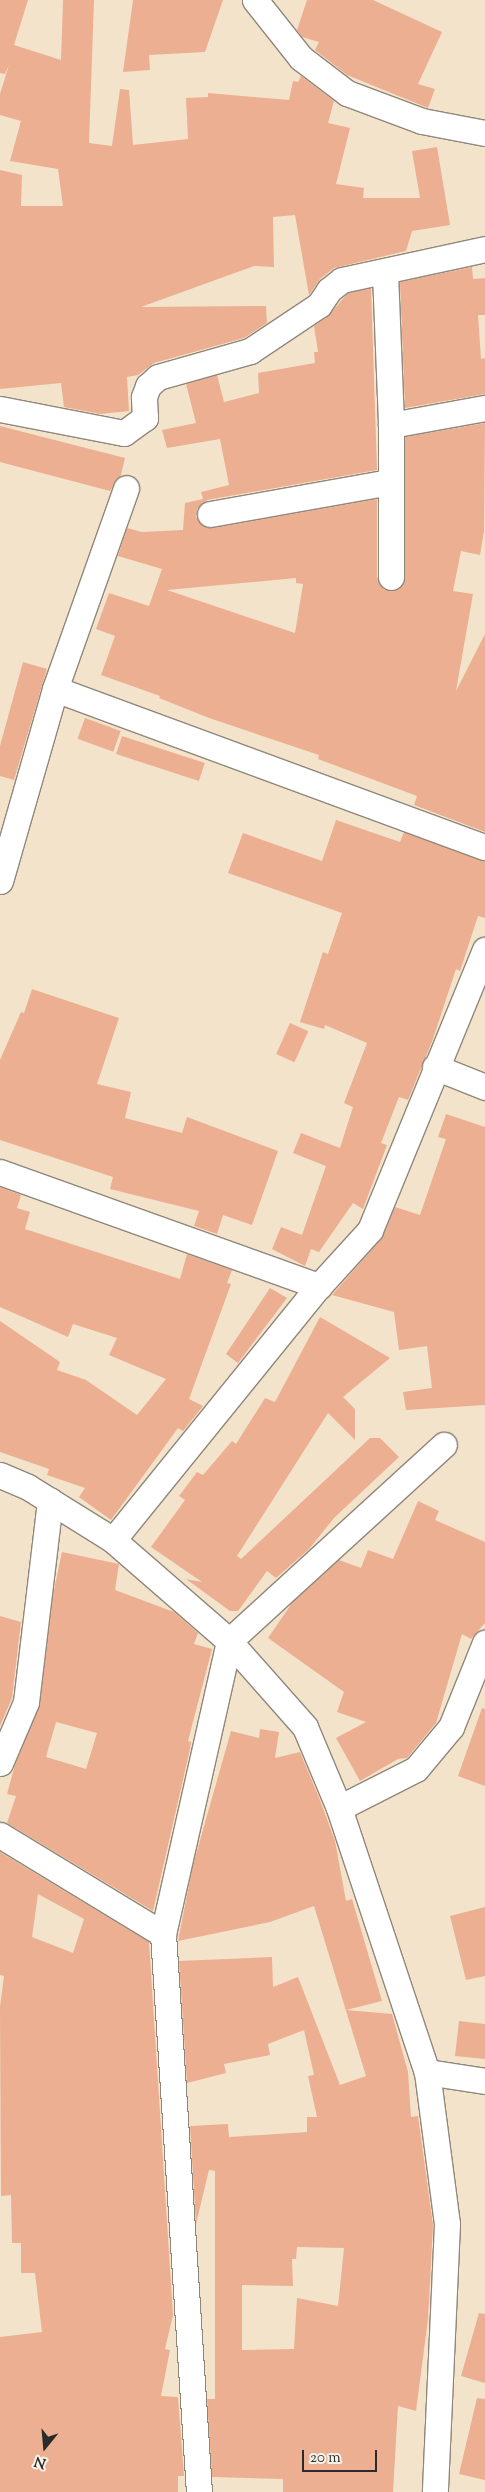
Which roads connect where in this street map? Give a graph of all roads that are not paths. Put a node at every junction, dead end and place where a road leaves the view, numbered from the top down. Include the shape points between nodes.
1 (255, 0) edge
2 (485, 133) edge
3 (485, 249) edge
4 (385, 272) junction
5 (485, 408) edge
6 (0, 409) edge
7 (392, 425) junction
8 (389, 482) junction
9 (126, 488) dead end
10 (210, 514) dead end
11 (390, 577) dead end
12 (55, 689) junction
13 (485, 847) edge
14 (0, 881) edge
15 (485, 950) edge
16 (435, 1067) junction
17 (485, 1087) edge
18 (0, 1172) edge
19 (319, 1286) junction
20 (444, 1445) dead end
21 (0, 1475) edge
22 (50, 1500) junction
23 (114, 1540) junction
24 (229, 1641) junction
25 (485, 1643) edge
26 (0, 1763) edge
27 (339, 1808) junction
28 (0, 1835) edge
29 (163, 1934) junction
30 (427, 2072) junction
31 (485, 2081) edge
32 (199, 2492) edge
33 (435, 2492) edge

1 - 2 street via 301,58 347,93 422,122
3 - 4 street
4 - 6 street via 342,280 329,290 319,305 250,351 158,377 148,386 144,396 145,418 124,433
4 - 7 street
5 - 7 street
7 - 8 street
8 - 10 street
8 - 11 street
9 - 12 street
12 - 13 street
12 - 14 street
15 - 16 street
16 - 17 street
16 - 19 street via 370,1230
18 - 19 street
19 - 23 street
20 - 24 street
21 - 22 street
22 - 23 street
22 - 26 street via 26,1702
23 - 24 street
24 - 27 street via 305,1727
24 - 29 street
25 - 27 street via 451,1728 416,1769
27 - 30 street
28 - 29 street
29 - 32 street
30 - 31 street
30 - 33 street via 447,2224

